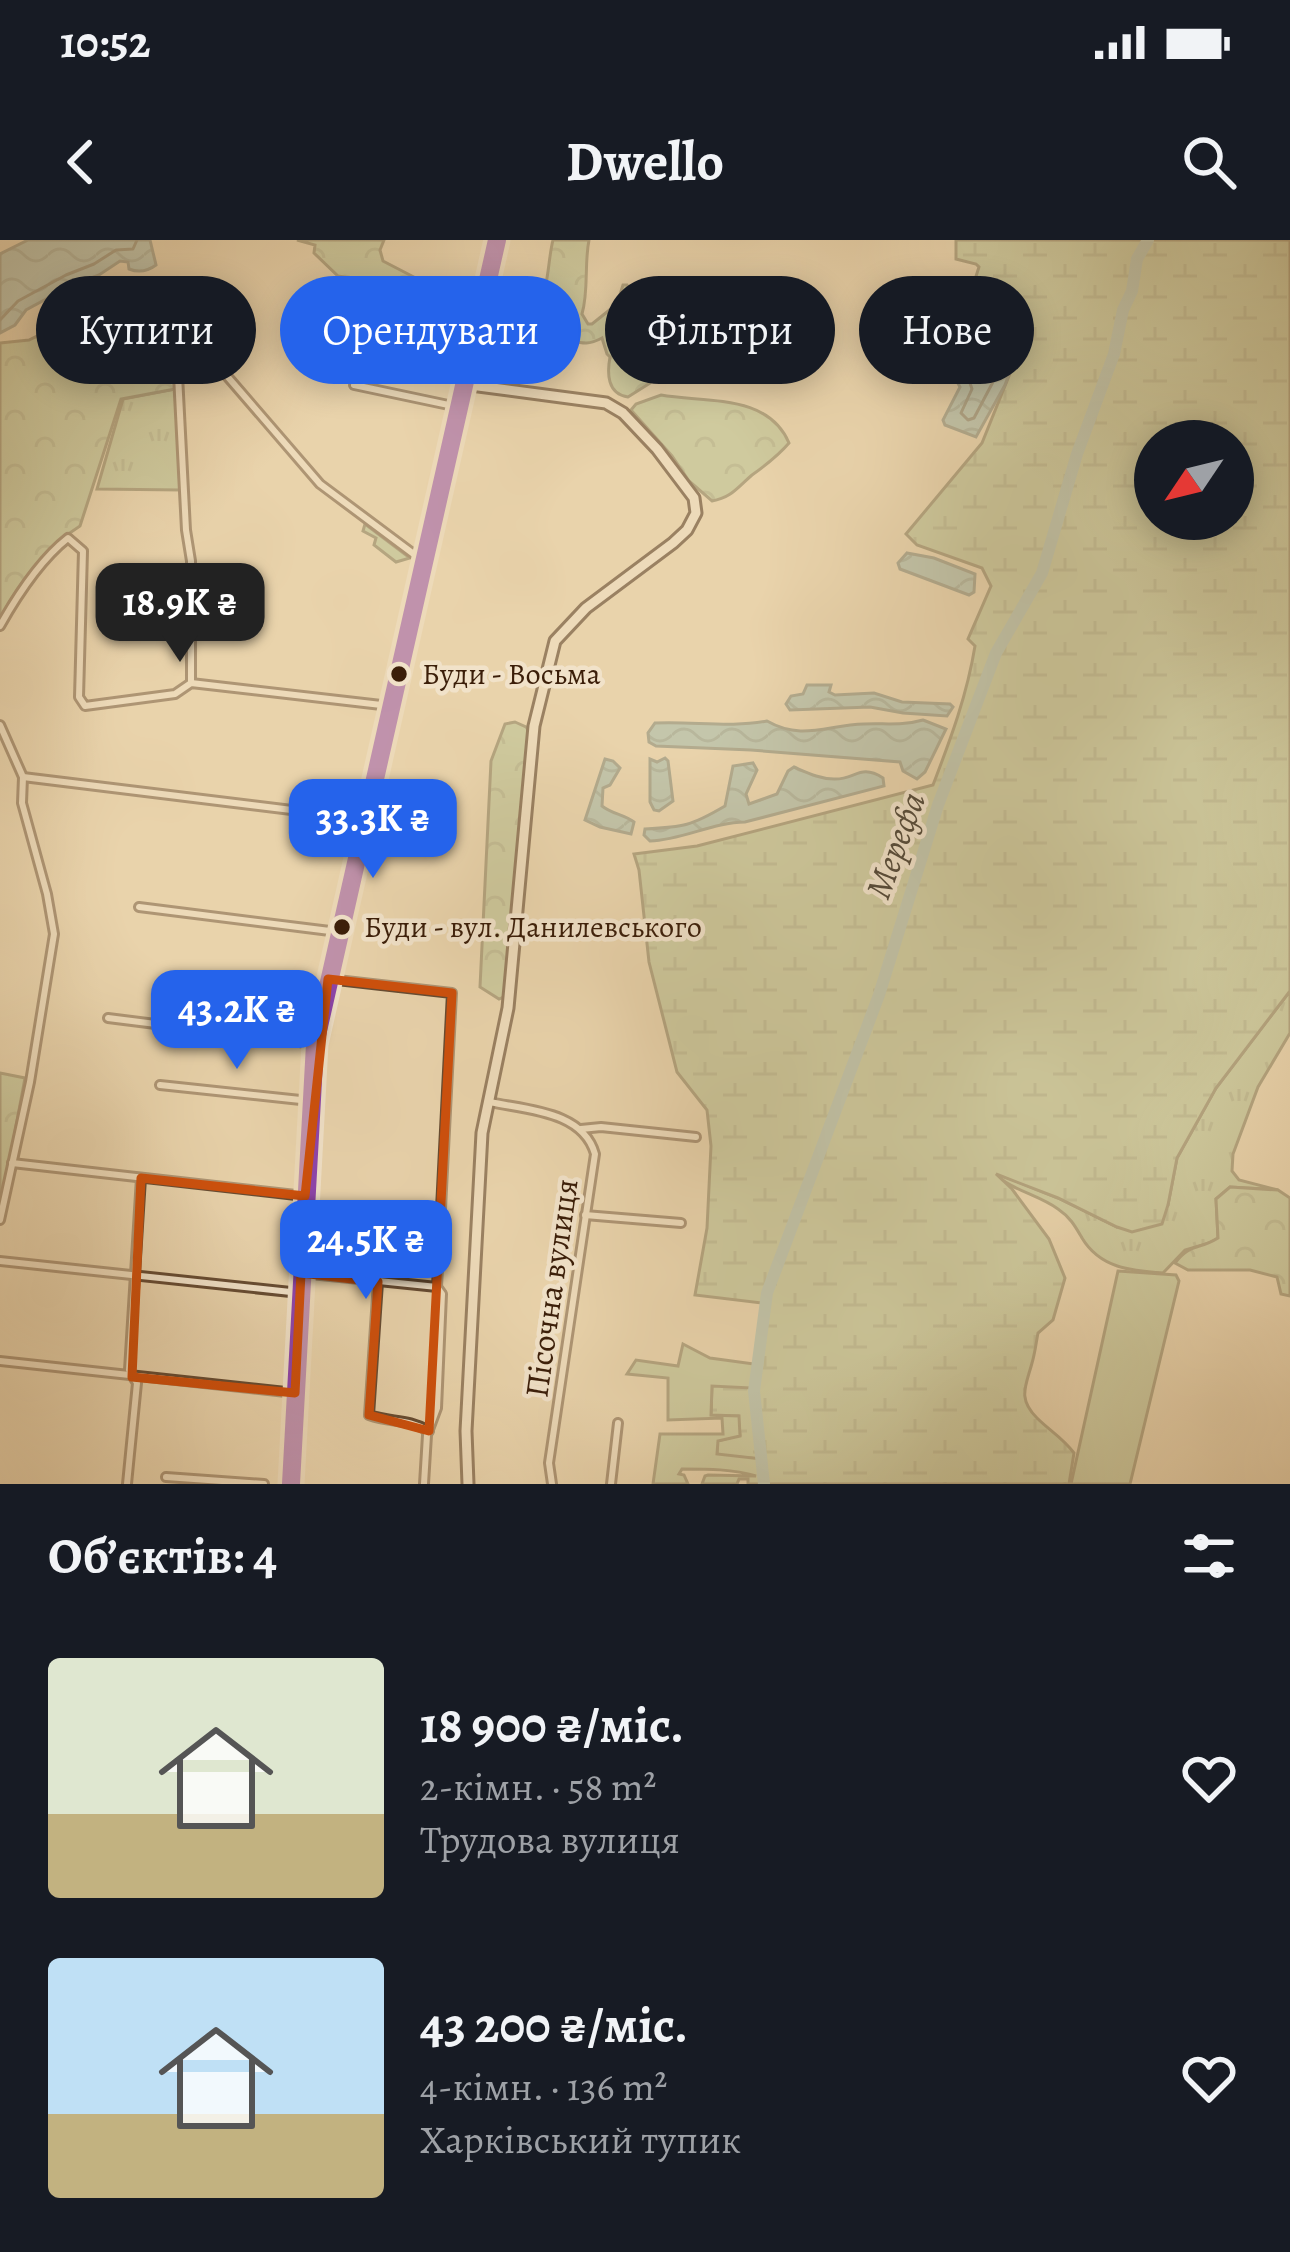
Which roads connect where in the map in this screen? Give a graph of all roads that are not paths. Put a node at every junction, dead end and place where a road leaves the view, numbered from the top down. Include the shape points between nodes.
1 (497, 240) edge
2 (488, 276) edge
3 (463, 384) edge
4 (470, 384) edge
5 (354, 385) dead end
6 (458, 407) junction
7 (426, 560) junction
8 (0, 626) edge
9 (191, 682) junction
10 (390, 706) junction
11 (0, 725) edge
12 (23, 778) junction
13 (365, 819) junction
14 (139, 908) dead end
15 (338, 932) junction
16 (328, 979) junction
17 (108, 1018) dead end
18 (315, 1044) junction
19 (160, 1085) dead end
20 (310, 1100) junction
21 (488, 1102) junction
22 (580, 1129) junction
23 (696, 1137) dead end
24 (12, 1163) junction
25 (141, 1178) junction
26 (305, 1196) junction
27 (585, 1215) junction
28 (0, 1220) edge
29 (681, 1223) dead end
30 (0, 1261) edge
31 (301, 1273) junction
32 (134, 1277) junction
33 (378, 1282) junction
34 (437, 1287) junction
35 (300, 1293) junction
36 (0, 1361) edge
37 (132, 1377) junction
38 (295, 1393) junction
39 (618, 1423) dead end
40 (429, 1431) junction
41 (166, 1477) dead end
42 (127, 1484) edge
43 (264, 1484) edge
44 (290, 1484) edge
45 (424, 1484) edge
46 (469, 1484) edge
47 (552, 1484) edge
48 (611, 1484) edge

1 - 2 street
3 - 6 street
4 - 21 street via 606,403 657,448 696,512 673,543 555,641 534,726 508,1008
5 - 6 street
6 - 7 street
7 - 9 street via 320,484 175,316
7 - 10 street
8 - 9 street via 68,538 83,551 85,706 175,694
9 - 10 street
10 - 13 street
11 - 12 street
12 - 13 street
12 - 24 street via 54,934
13 - 15 street
14 - 15 street
15 - 16 street
16 - 18 street
16 - 34 street via 452,993
17 - 18 street
18 - 20 street
19 - 20 street
20 - 26 street
21 - 22 street
21 - 46 street via 476,1222
22 - 23 street
22 - 27 street, Пісочна вулиця via 595,1154
24 - 25 street
24 - 28 street
25 - 26 street
25 - 32 street
26 - 31 street
27 - 29 street
27 - 47 street, Пісочна вулиця
30 - 32 street
31 - 33 street
31 - 35 street
32 - 35 street
32 - 37 street
33 - 34 street
33 - 40 street via 368,1415
34 - 40 street via 437,1408
35 - 38 street
36 - 37 street
37 - 38 street
37 - 42 street
38 - 44 street
39 - 48 street
40 - 45 street
41 - 43 street

